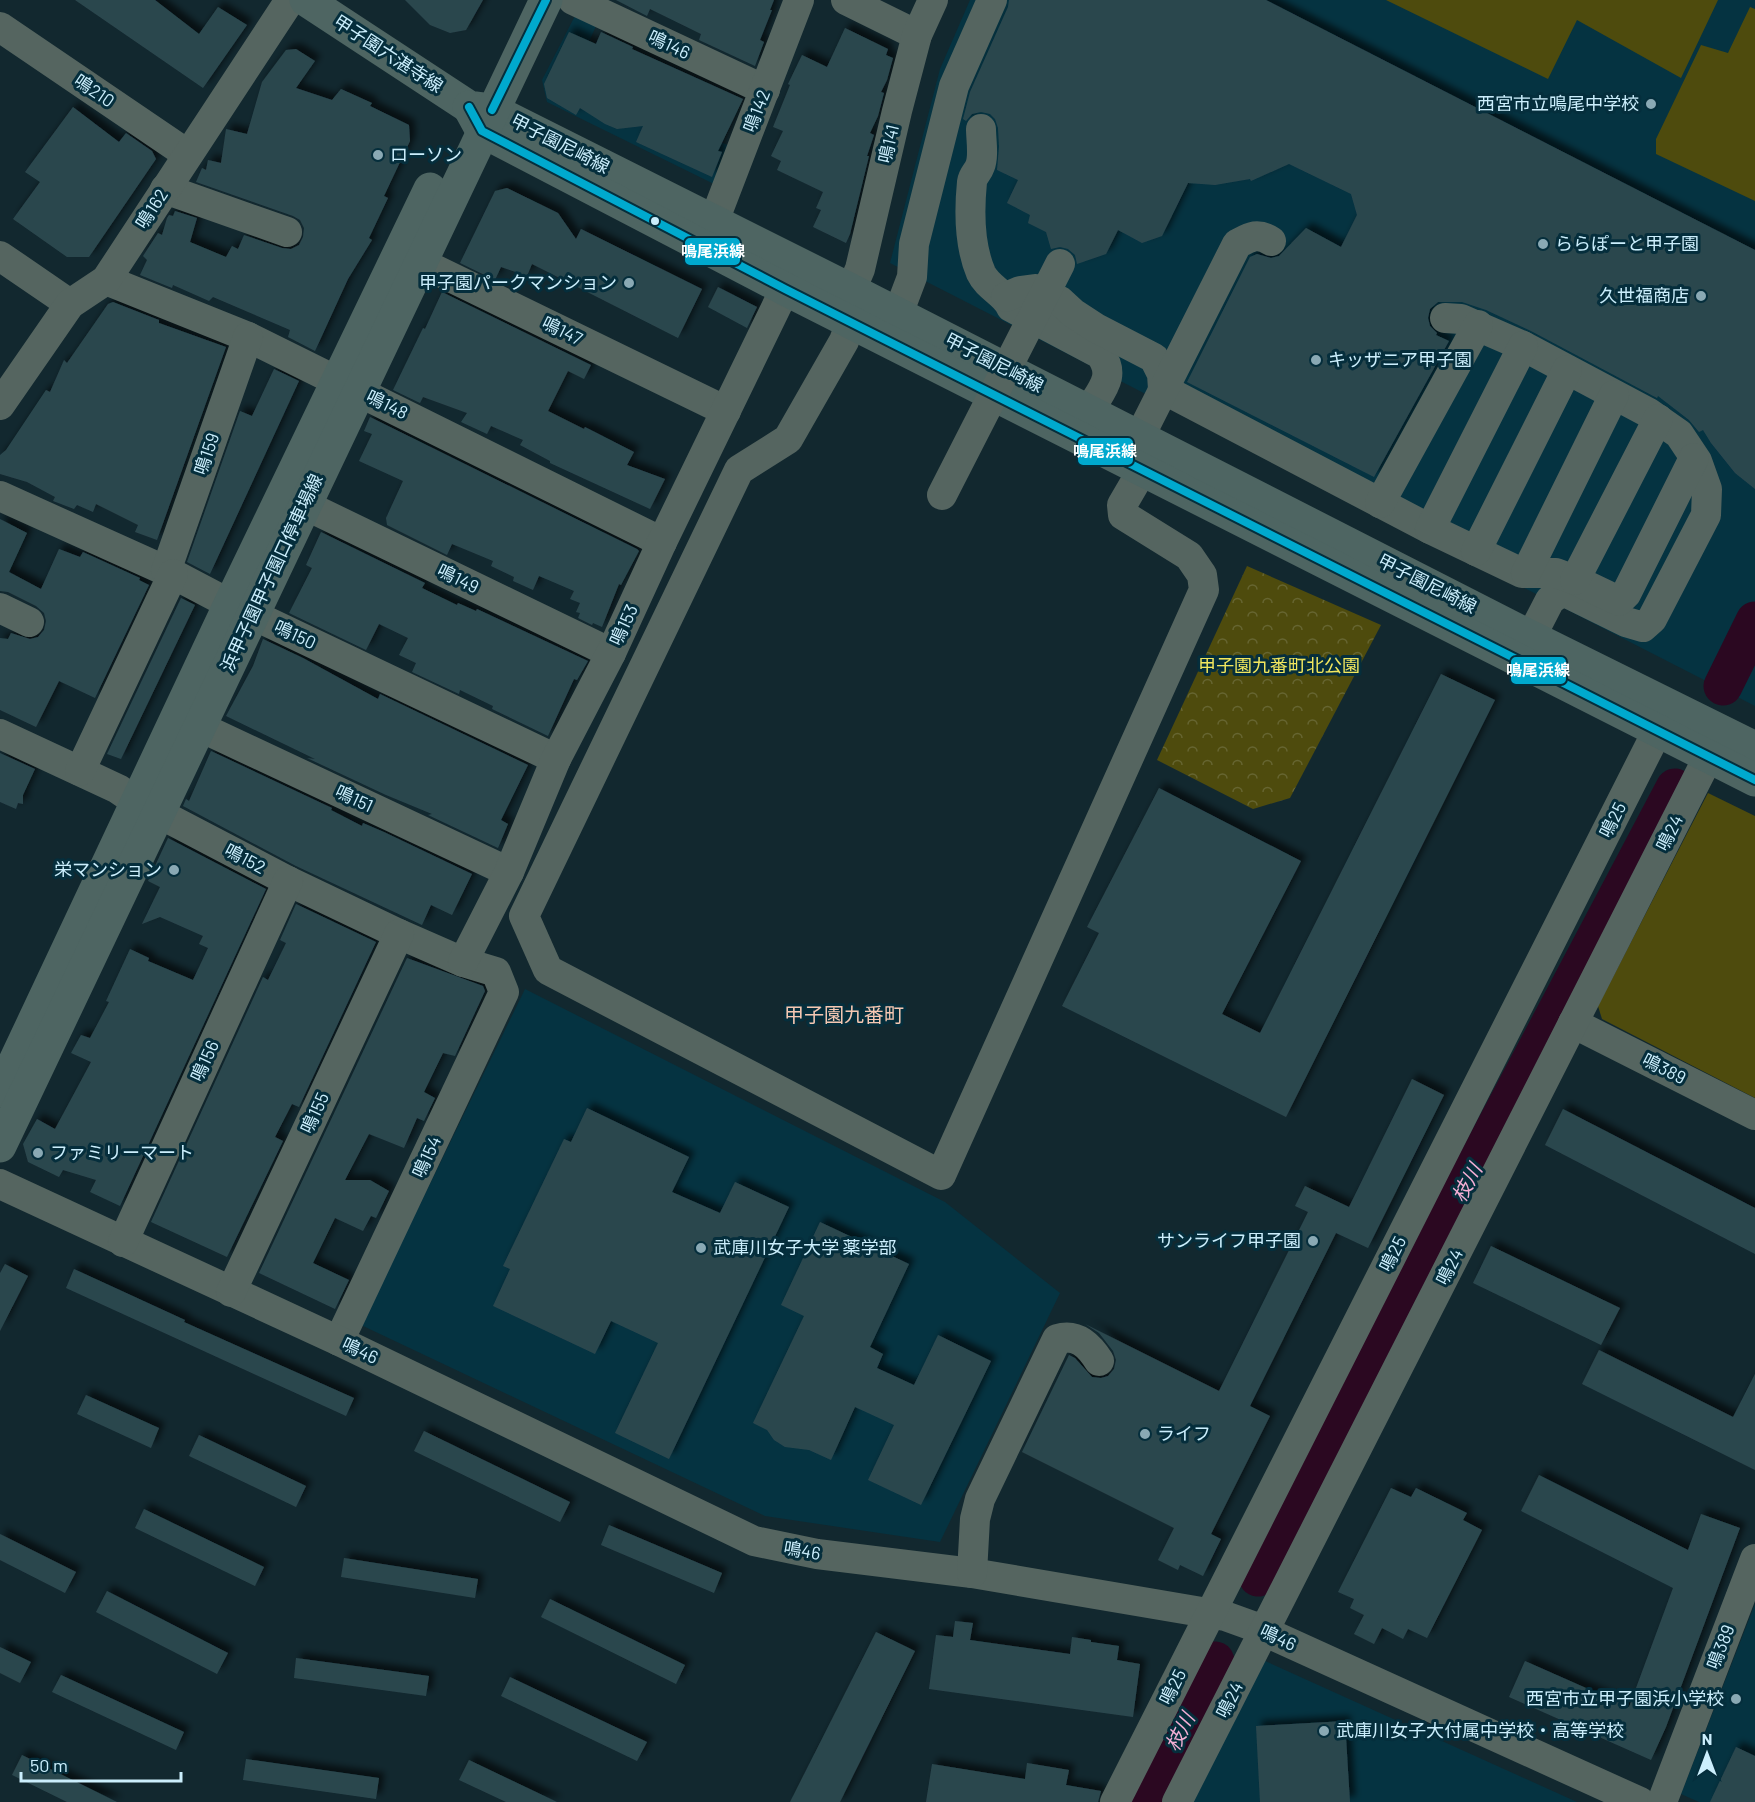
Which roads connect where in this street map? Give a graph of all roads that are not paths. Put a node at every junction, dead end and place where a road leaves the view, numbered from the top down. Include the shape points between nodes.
1 (290, 0) edge
2 (306, 0) edge
3 (522, 0) edge
4 (546, 0) edge
5 (573, 0) edge
6 (799, 0) edge
7 (846, 0) edge
8 (933, 0) edge
9 (992, 0) edge
10 (0, 27) edge
11 (917, 35) junction
12 (765, 90) junction
13 (481, 116) junction
14 (973, 124) dead end
15 (187, 154) junction
16 (165, 189) junction
17 (714, 221) junction
18 (287, 232) dead end
19 (1271, 241) dead end
20 (0, 256) edge
21 (410, 257) junction
22 (1060, 264) dead end
23 (106, 279) junction
24 (785, 289) junction
25 (851, 290) junction
26 (1006, 297) junction
27 (70, 304) junction
28 (898, 314) junction
29 (851, 322) junction
30 (1478, 326) junction
31 (1446, 329) dead end
32 (248, 336) junction
33 (1523, 346) junction
34 (1567, 370) junction
35 (348, 385) junction
36 (1163, 389) junction
37 (1614, 395) junction
38 (0, 405) edge
39 (726, 411) junction
40 (1089, 411) junction
41 (1658, 419) junction
42 (1141, 453) junction
43 (1694, 458) junction
44 (942, 495) dead end
45 (0, 496) edge
46 (1380, 503) junction
47 (305, 505) junction
48 (1430, 529) junction
49 (662, 542) junction
50 (1476, 551) junction
51 (169, 573) junction
52 (1526, 573) junction
53 (1575, 580) junction
54 (0, 608) edge
55 (242, 609) junction
56 (29, 622) dead end
57 (1531, 637) junction
58 (611, 653) junction
59 (1665, 717) junction
60 (198, 726) junction
61 (0, 734) edge
62 (1715, 743) junction
63 (1755, 748) edge
64 (556, 759) junction
65 (80, 771) junction
66 (1755, 780) edge
67 (148, 807) junction
68 (509, 872) junction
69 (288, 881) junction
70 (399, 934) junction
71 (463, 962) junction
72 (496, 972) joint
73 (1574, 1023) junction
74 (0, 1092) edge
75 (1755, 1115) edge
76 (0, 1146) edge
77 (0, 1184) edge
78 (123, 1242) junction
79 (231, 1292) junction
80 (339, 1341) junction
81 (1099, 1361) dead end
82 (1755, 1559) edge
83 (972, 1573) junction
84 (1211, 1613) junction
85 (1264, 1632) junction
86 (1115, 1802) edge
87 (1177, 1802) edge
88 (1640, 1802) edge
89 (1662, 1802) edge

1 - 15 street, 鳴162
2 - 13 main road, 甲子園六湛寺線
3 - 13 main road, 浜甲子園甲子園口停車場線
4 - 13 main road, 浜甲子園甲子園口停車場線
5 - 12 street, 鳴146
6 - 12 street, 鳴142
7 - 11 street
8 - 11 street, 鳴141
9 - 28 street via 954,86 914,243 912,277
10 - 15 street, 鳴210
11 - 25 street, 鳴141 via 860,269
12 - 17 street, 鳴142
13 - 17 main road, 甲子園尼崎線
13 - 21 main road, 浜甲子園甲子園口停車場線
13 - 24 main road, 甲子園尼崎線
14 - 26 street via 964,165 972,179 974,255 982,277
15 - 16 street, 鳴162
16 - 18 street
16 - 23 street, 鳴162
17 - 25 main road, 甲子園尼崎線
19 - 36 street via 1263,235 1252,235 1237,244
20 - 27 street
21 - 35 main road, 浜甲子園甲子園口停車場線
21 - 39 street, 鳴147
22 - 44 street, bridge
23 - 27 street, 鳴162
23 - 32 street, 鳴148
24 - 29 main road, 甲子園尼崎線
24 - 39 street, 鳴153
25 - 28 main road, 甲子園尼崎線
26 - 36 street via 1035,289 1060,301 1096,328 1154,358 1162,374
26 - 40 street via 1011,307 1100,354 1108,364 1108,376
27 - 38 street, 鳴162
28 - 40 main road, 甲子園尼崎線
29 - 42 main road, 甲子園尼崎線
29 - 42 street via 788,439 739,470 524,916 548,970 941,1175 1204,590 1202,574 1189,556 1123,515 1122,505
30 - 31 street via 1461,319
30 - 33 street
30 - 46 street
32 - 35 street, 鳴148
32 - 51 street, 鳴159
33 - 34 street
33 - 48 street
34 - 37 street
34 - 50 street
35 - 47 main road, 浜甲子園甲子園口停車場線
35 - 49 street, 鳴148
35 - 55 main road, 浜甲子園甲子園口停車場線
36 - 42 street
36 - 46 street
37 - 41 street
37 - 52 street
39 - 49 street, 鳴153
40 - 42 main road, 甲子園尼崎線
41 - 43 street via 1679,434
41 - 53 street
42 - 57 main road, 甲子園尼崎線
42 - 59 main road, 甲子園尼崎線
43 - 53 street via 1626,594 1619,601
43 - 57 street via 1707,489 1706,515 1652,619 1643,627 1626,622 1563,591 1550,600
45 - 51 street, 鳴150
46 - 48 street
47 - 55 main road, 浜甲子園甲子園口停車場線
47 - 58 street, 鳴149
48 - 50 street
49 - 58 street, 鳴153
50 - 52 street
51 - 55 street, 鳴150
51 - 65 street, 鳴159
52 - 53 street via 1556,573
54 - 56 street
55 - 60 main road, 浜甲子園甲子園口停車場線
55 - 64 street, 鳴150
55 - 67 main road, 浜甲子園甲子園口停車場線
57 - 59 main road, 甲子園尼崎線
58 - 64 street, 鳴153
59 - 62 main road, 甲子園尼崎線
59 - 84 street, 鳴25
60 - 67 main road, 浜甲子園甲子園口停車場線
60 - 68 street, 鳴151
61 - 65 street, 鳴152
62 - 63 main road, 甲子園尼崎線
62 - 66 main road, 甲子園尼崎線
62 - 73 street, 鳴24
64 - 68 street, 鳴153
65 - 67 street, 鳴152
67 - 69 street, 鳴152
67 - 74 main road, 浜甲子園甲子園口停車場線
67 - 76 main road, 浜甲子園甲子園口停車場線
68 - 71 street, 鳴153
69 - 70 street, 鳴152
69 - 78 street, 鳴156
70 - 71 street, 鳴152
70 - 79 street, 鳴155
71 - 72 street, 鳴152
72 - 80 street, 鳴154 via 504,992
73 - 75 street, 鳴389
73 - 85 street, 鳴24
77 - 78 street, 鳴46
78 - 79 street, 鳴46
79 - 80 street, 鳴46
80 - 83 street, 鳴46 via 754,1541 817,1554
81 - 83 street via 1090,1347 1077,1339 1057,1339 980,1499
82 - 89 street, 鳴389
83 - 84 street, 鳴46
84 - 85 street, 鳴46
84 - 86 street, 鳴25
85 - 87 street, 鳴24
85 - 88 street, 鳴46

